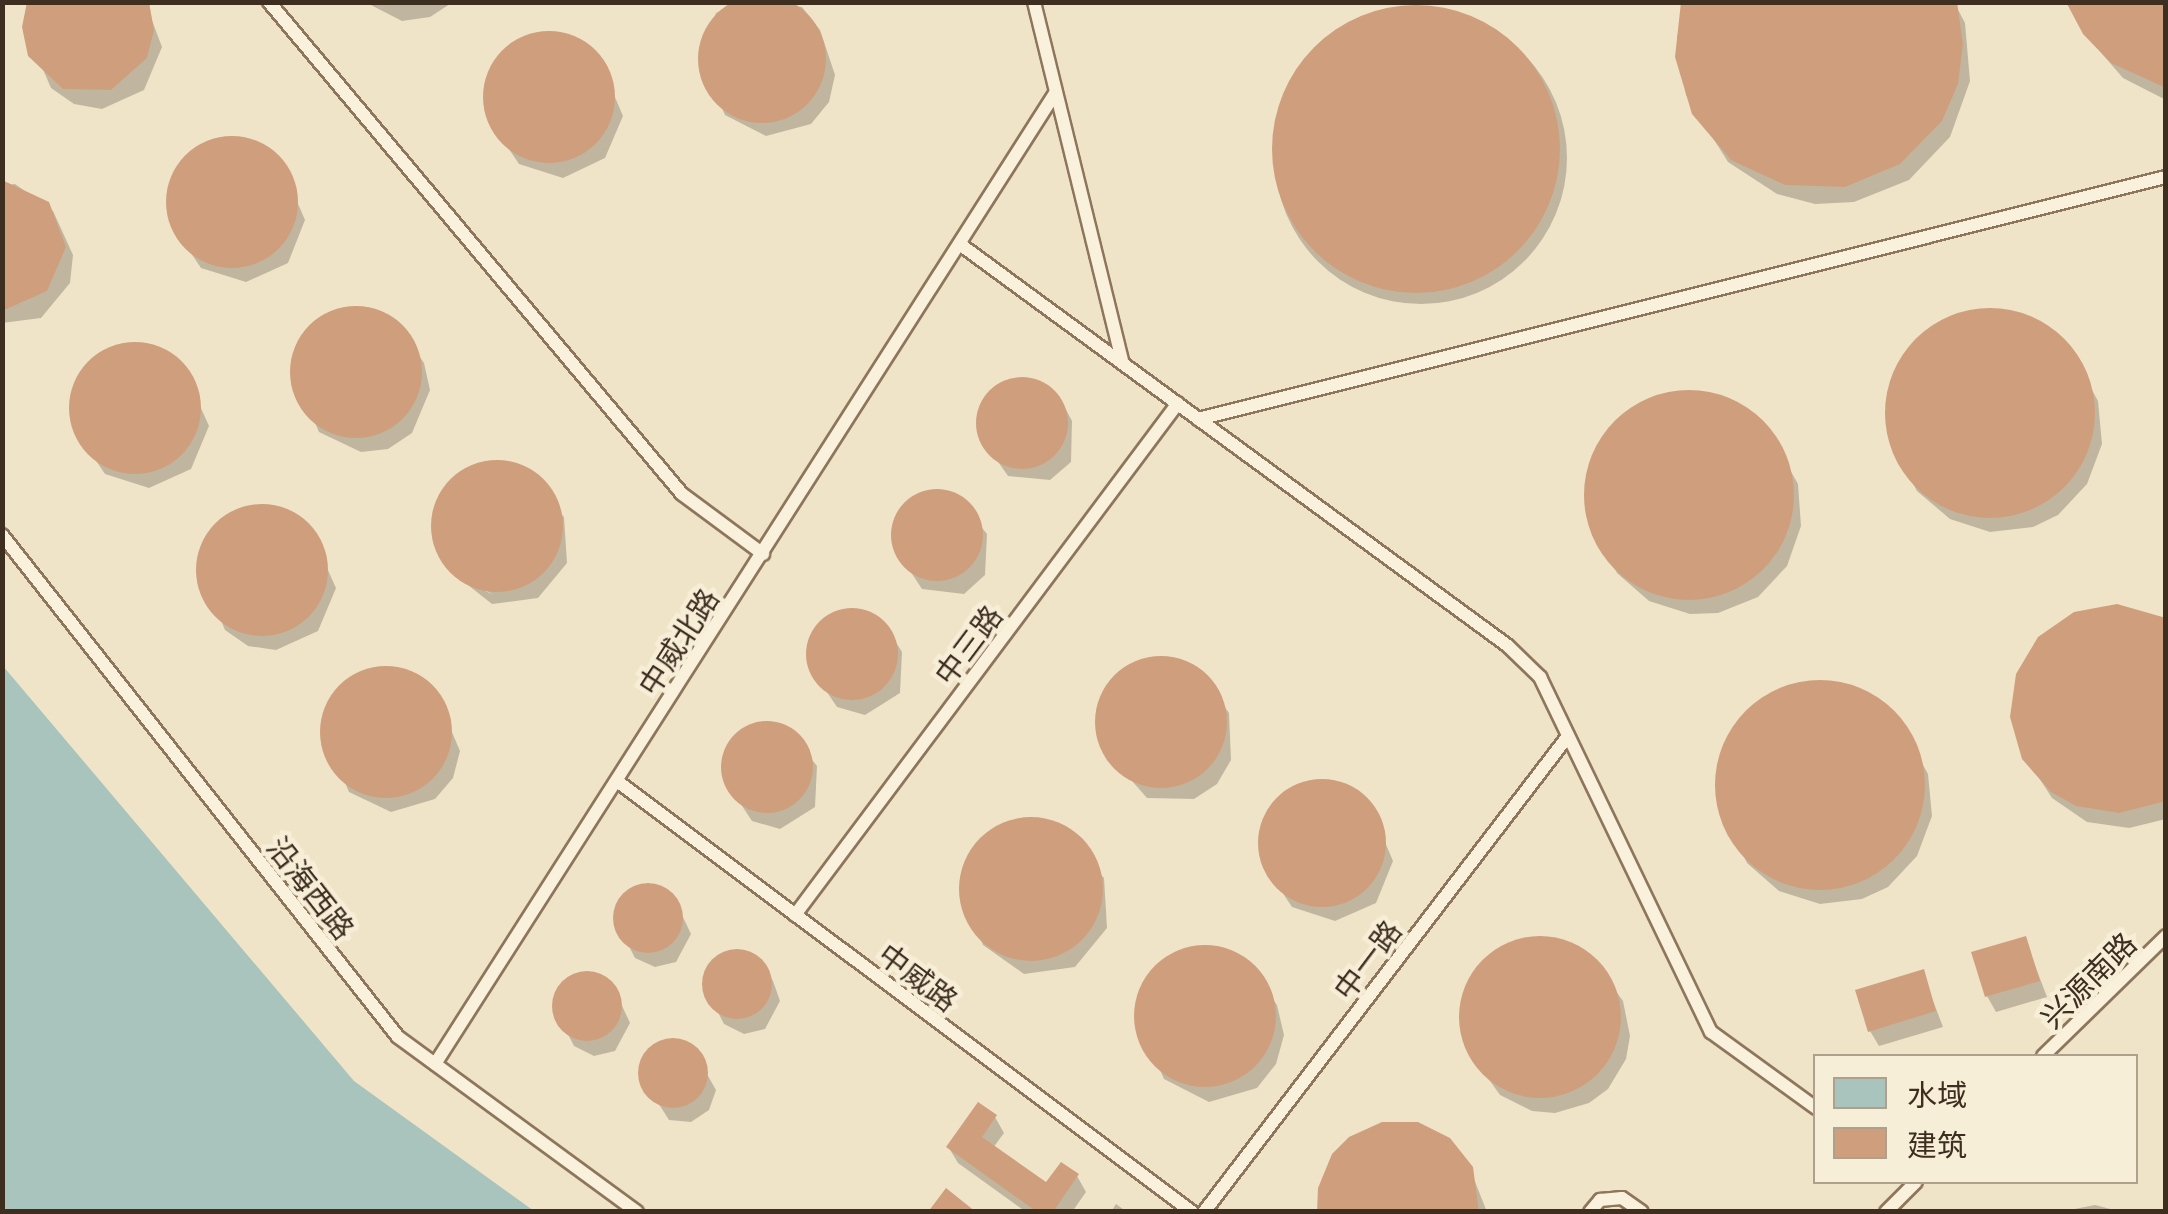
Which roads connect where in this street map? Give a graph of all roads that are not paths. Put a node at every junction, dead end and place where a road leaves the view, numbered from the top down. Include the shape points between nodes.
1 (269, 2) edge
2 (1034, 2) edge
3 (1056, 92) junction
4 (2166, 177) edge
5 (962, 245) junction
6 (1123, 363) junction
7 (1178, 403) junction
8 (1198, 418) junction
9 (2, 534) edge
10 (763, 554) junction
11 (1568, 736) junction
12 (617, 781) junction
13 (796, 914) junction
14 (2166, 936) edge
15 (2045, 1054) edge
16 (435, 1064) junction
17 (1813, 1106) edge
18 (1914, 1184) edge
19 (637, 1212) edge
20 (1192, 1212) edge
21 (1204, 1212) edge
22 (1590, 1212) edge
23 (1642, 1212) edge
24 (1886, 1212) edge

1 - 10 lane via 682,494
2 - 3 lane
3 - 5 lane, 中威北路
3 - 6 lane
4 - 8 lane
5 - 6 lane
5 - 10 lane, 中威北路
6 - 7 lane
7 - 8 lane
7 - 13 lane, 中三路
8 - 11 lane via 1508,646 1540,677
9 - 16 lane, 沿海西路 via 398,1038
10 - 12 lane, 中威北路
11 - 17 lane via 1711,1032
11 - 21 lane, 中一路
12 - 13 lane, 中威路
12 - 16 lane, 中威北路
13 - 20 lane, 中威路
14 - 15 lane, 兴源南路
16 - 19 lane, 沿海西路
18 - 24 lane
22 - 23 lane via 1600,1200 1622,1198

